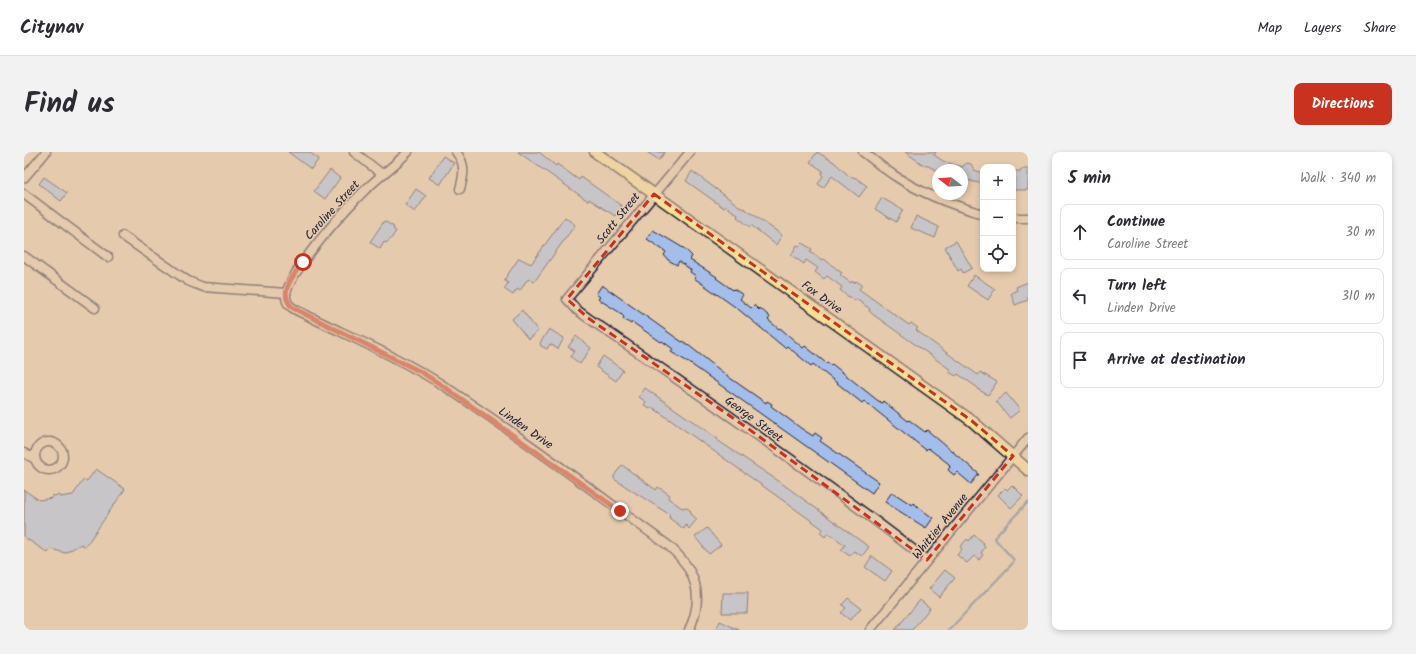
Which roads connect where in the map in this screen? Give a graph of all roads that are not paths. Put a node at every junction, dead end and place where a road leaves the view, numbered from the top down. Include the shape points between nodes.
1 (46, 152) edge
2 (354, 152) edge
3 (408, 152) edge
4 (456, 152) edge
5 (595, 152) edge
6 (690, 152) edge
7 (863, 152) edge
8 (382, 174) junction
9 (24, 178) edge
10 (460, 189) dead end
11 (24, 194) edge
12 (654, 194) junction
13 (980, 213) edge
14 (1016, 218) edge
15 (1028, 218) edge
16 (123, 236) dead end
17 (24, 256) edge
18 (108, 257) dead end
19 (286, 293) junction
20 (567, 299) joint
21 (96, 308) dead end
22 (1028, 438) edge
23 (24, 453) edge
24 (1012, 456) junction
25 (35, 459) dead end
26 (1028, 470) edge
27 (927, 560) junction
28 (689, 630) edge
29 (870, 630) edge

1 - 9 street
2 - 8 street
3 - 8 street, Caroline Street
4 - 10 street via 462,158 464,166
5 - 12 main road, Fox Drive
6 - 12 street, Scott Street
7 - 13 street via 924,192
8 - 19 street, Caroline Street via 337,220 296,272
11 - 18 street
12 - 20 street, Scott Street
12 - 24 main road, Fox Drive via 972,421
14 - 15 street
16 - 19 street via 188,281 203,287
17 - 21 street
19 - 28 street, Linden Drive via 288,304 297,310 396,359 443,386 527,443 669,546 684,562 696,584 698,608
20 - 27 street, George Street via 577,310 746,427
22 - 24 street, Whittier Avenue
23 - 25 street
24 - 26 main road, Fox Drive
24 - 27 street, Whittier Avenue
27 - 29 street, Whittier Avenue

